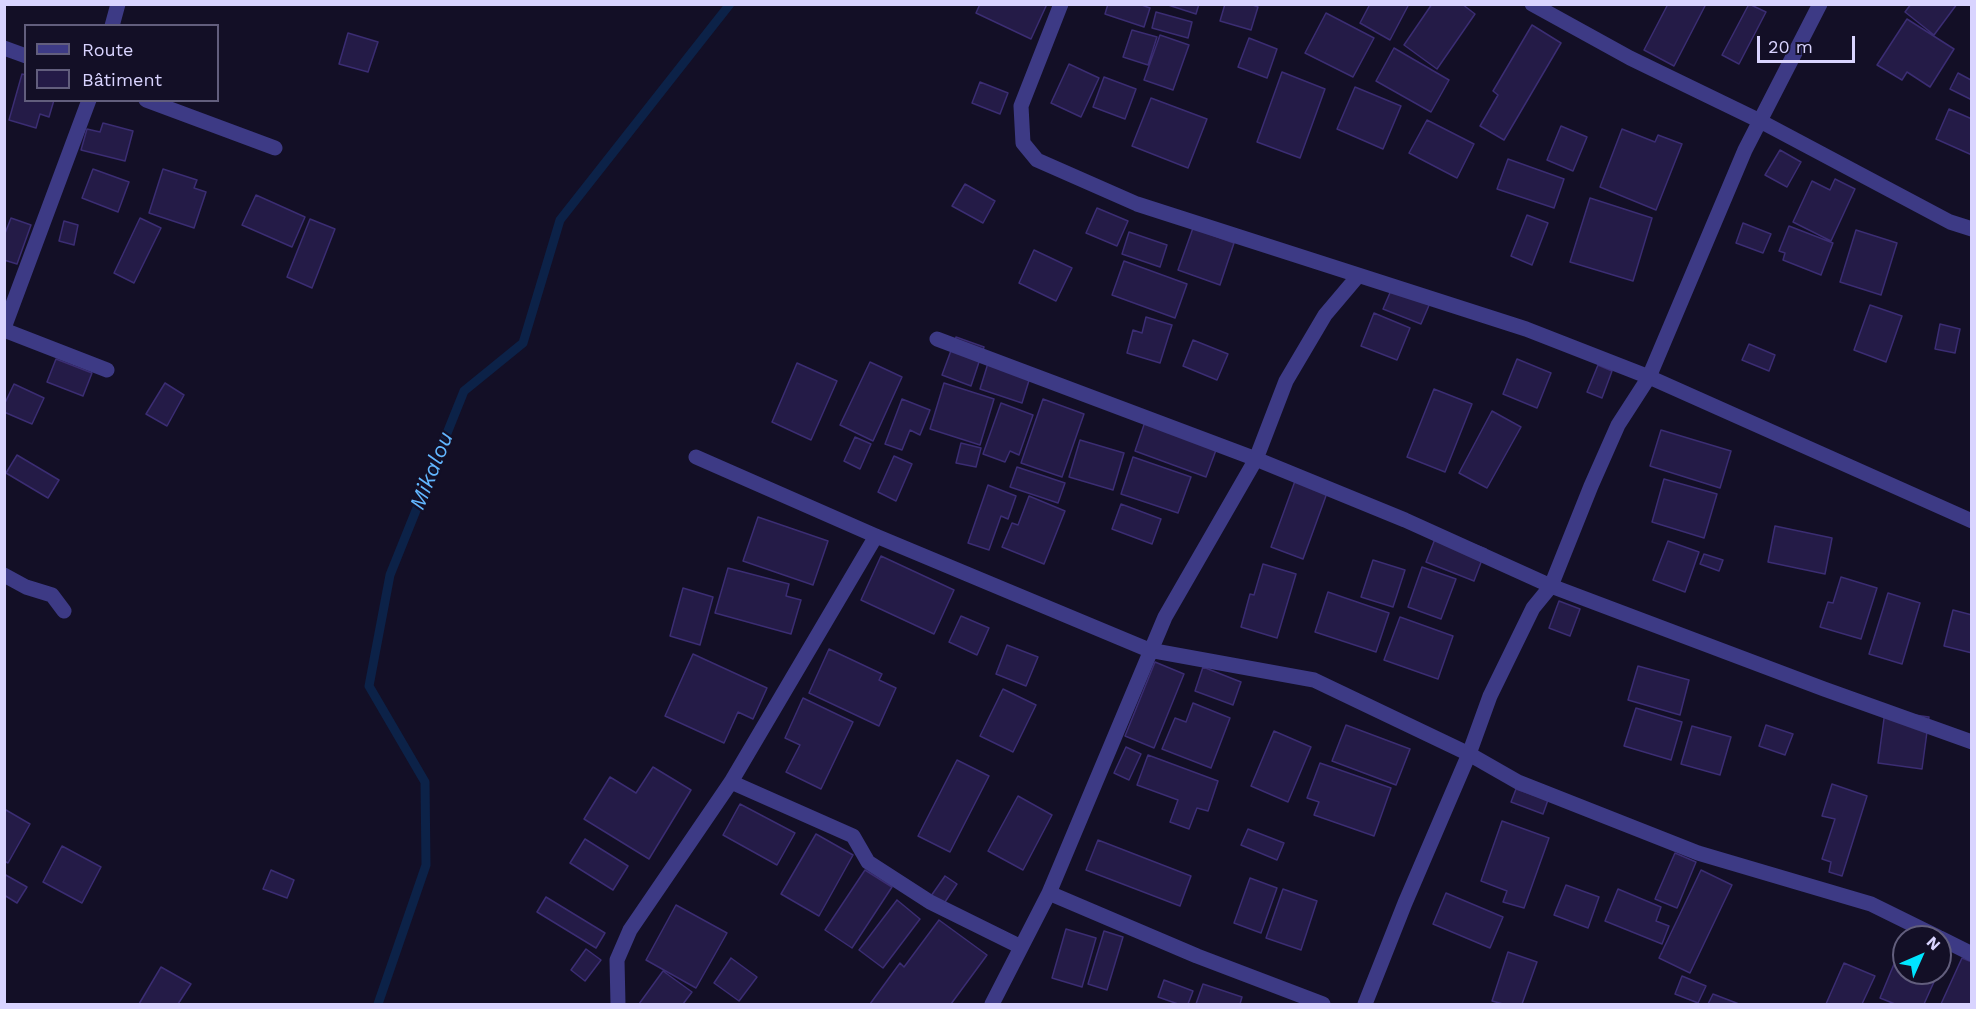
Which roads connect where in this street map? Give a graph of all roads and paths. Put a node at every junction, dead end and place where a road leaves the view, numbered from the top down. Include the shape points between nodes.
1 (118, 4) edge
2 (1061, 4) edge
3 (1532, 4) edge
4 (1820, 4) edge
5 (113, 24) edge
6 (4, 48) edge
7 (24, 55) edge
8 (88, 102) edge
9 (151, 102) edge
10 (1760, 121) junction
11 (275, 148) dead end
12 (1971, 229) edge
13 (1358, 276) junction
14 (4, 329) edge
15 (937, 339) dead end
16 (107, 370) dead end
17 (1649, 377) junction
18 (696, 457) dead end
19 (1256, 459) junction
20 (1971, 522) edge
21 (876, 536) junction
22 (4, 575) edge
23 (1551, 586) junction
24 (64, 611) dead end
25 (1149, 650) junction
26 (1971, 742) edge
27 (1469, 754) junction
28 (730, 782) junction
29 (1049, 894) junction
30 (1913, 925) edge
31 (1952, 944) edge
32 (1021, 947) junction
33 (1971, 954) edge
34 (618, 1005) edge
35 (992, 1005) edge
36 (1323, 1005) edge
37 (1365, 1005) edge

1 - 5 street
2 - 13 street via 1021,106 1023,143 1037,160 1137,204
3 - 10 street via 1630,58
4 - 10 street
6 - 7 street
8 - 14 street
9 - 11 street
10 - 12 street via 1950,222
10 - 17 street
13 - 17 street via 1526,329
13 - 19 street via 1325,315 1286,381
14 - 16 street
15 - 19 street
17 - 20 street
17 - 23 street via 1618,424
18 - 21 street
19 - 23 street
19 - 25 street
21 - 25 street
21 - 28 street
22 - 24 street via 52,596
23 - 26 street
23 - 27 street via 1533,608 1490,696
25 - 27 street via 1314,680
25 - 29 street
27 - 30 street via 1518,782 1698,853 1871,904
27 - 37 street
28 - 32 street via 853,836 868,862 930,902
28 - 34 street via 630,930 617,960
29 - 32 street
29 - 36 street
31 - 33 street
32 - 35 street

